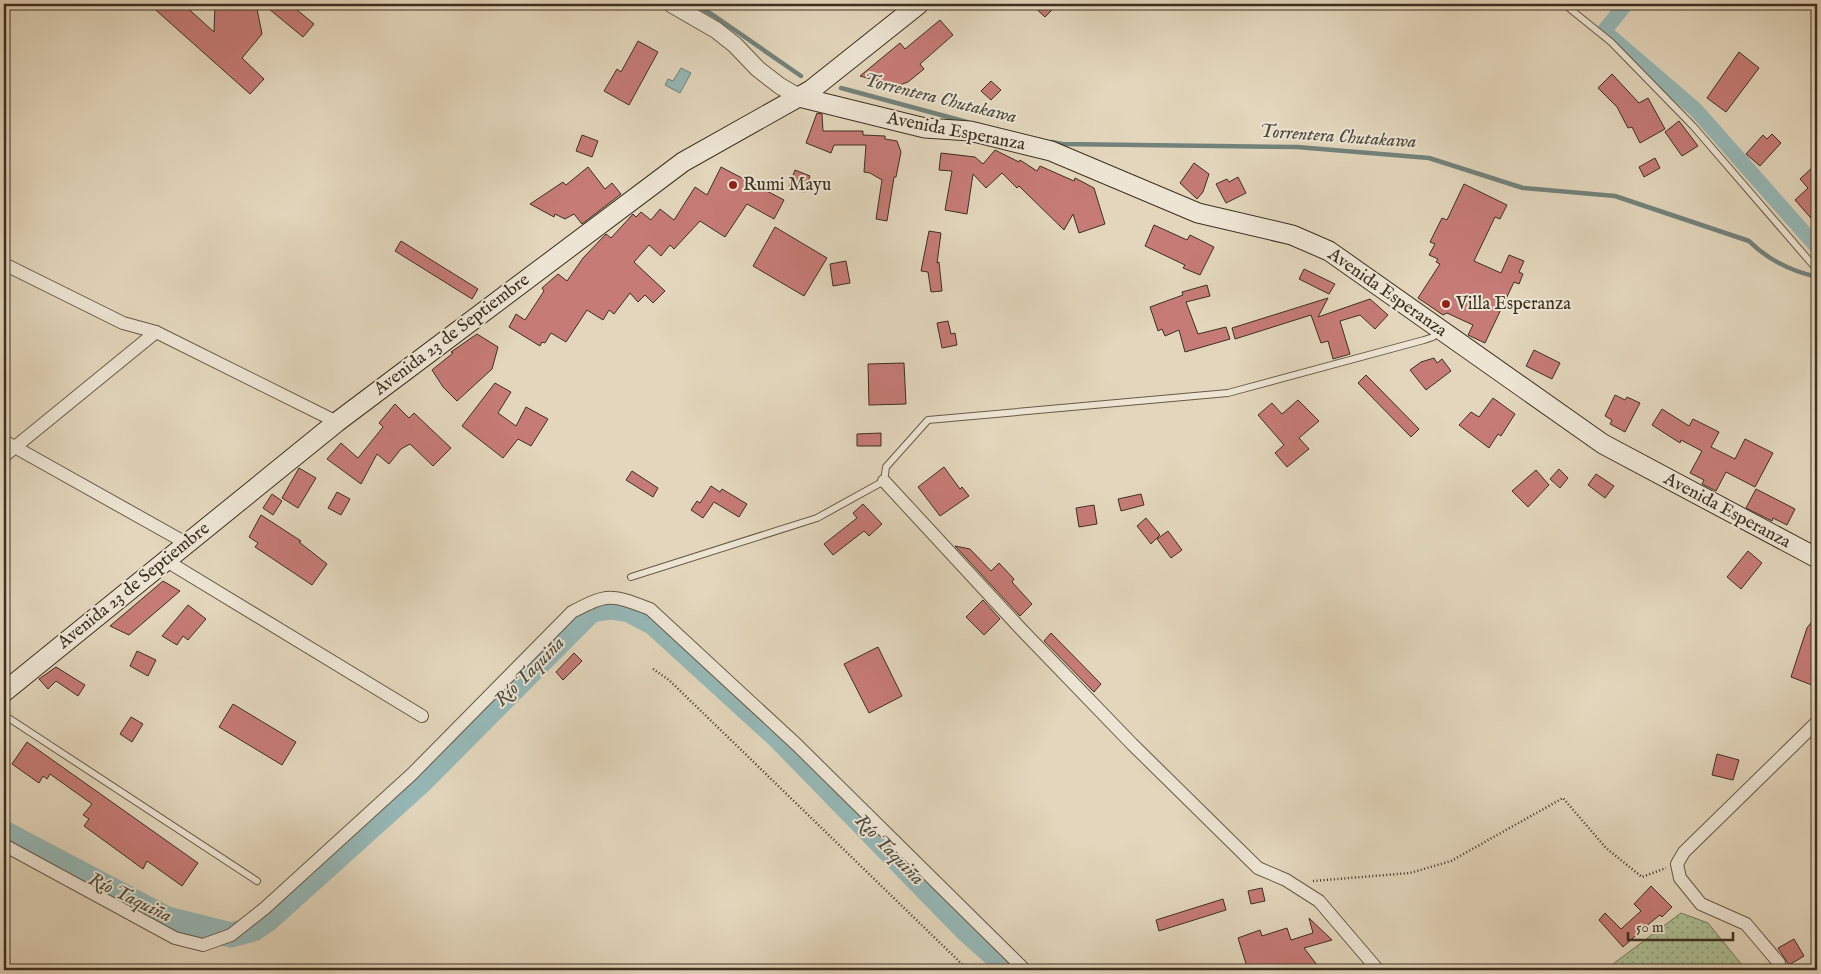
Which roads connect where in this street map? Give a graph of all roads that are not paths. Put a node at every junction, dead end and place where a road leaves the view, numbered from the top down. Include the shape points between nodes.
1 (671, 4) edge
2 (919, 4) edge
3 (1564, 4) edge
4 (805, 93) junction
5 (4, 264) edge
6 (1817, 266) edge
7 (1440, 330) junction
8 (156, 332) junction
9 (337, 422) junction
10 (9, 444) edge
11 (4, 456) edge
12 (884, 481) junction
13 (186, 542) junction
14 (1817, 558) edge
15 (165, 560) junction
16 (631, 577) dead end
17 (4, 692) edge
18 (4, 715) edge
19 (422, 716) dead end
20 (1817, 722) edge
21 (4, 845) edge
22 (257, 881) dead end
23 (1779, 963) dead end
24 (1025, 970) edge
25 (1378, 970) edge

1 - 4 street via 735,44 758,69 780,86
2 - 4 main road, Avenida 23 de Septiembre via 831,77
3 - 6 lane via 1611,42 1694,126
4 - 7 main road, Avenida Esperanza via 925,128 970,131 1051,151 1198,213 1292,235 1329,251
4 - 9 main road, Avenida 23 de Septiembre via 683,162
5 - 8 street via 123,322
7 - 12 lane via 1424,340 1228,393 928,420 886,466
7 - 14 main road, Avenida Esperanza via 1603,444
8 - 9 street
8 - 10 street
9 - 13 main road, Avenida 23 de Septiembre
10 - 11 street
10 - 13 street
12 - 16 lane via 817,518
12 - 25 street via 1132,744 1258,868 1286,880 1319,901
13 - 15 main road, Avenida 23 de Septiembre
15 - 17 main road, Avenida 23 de Septiembre
15 - 19 street
18 - 22 lane
20 - 23 street via 1690,846 1677,864 1680,878 1701,904 1746,924
21 - 24 street via 175,938 203,945 231,935 412,774 572,612 597,599 620,597 650,608 796,744

